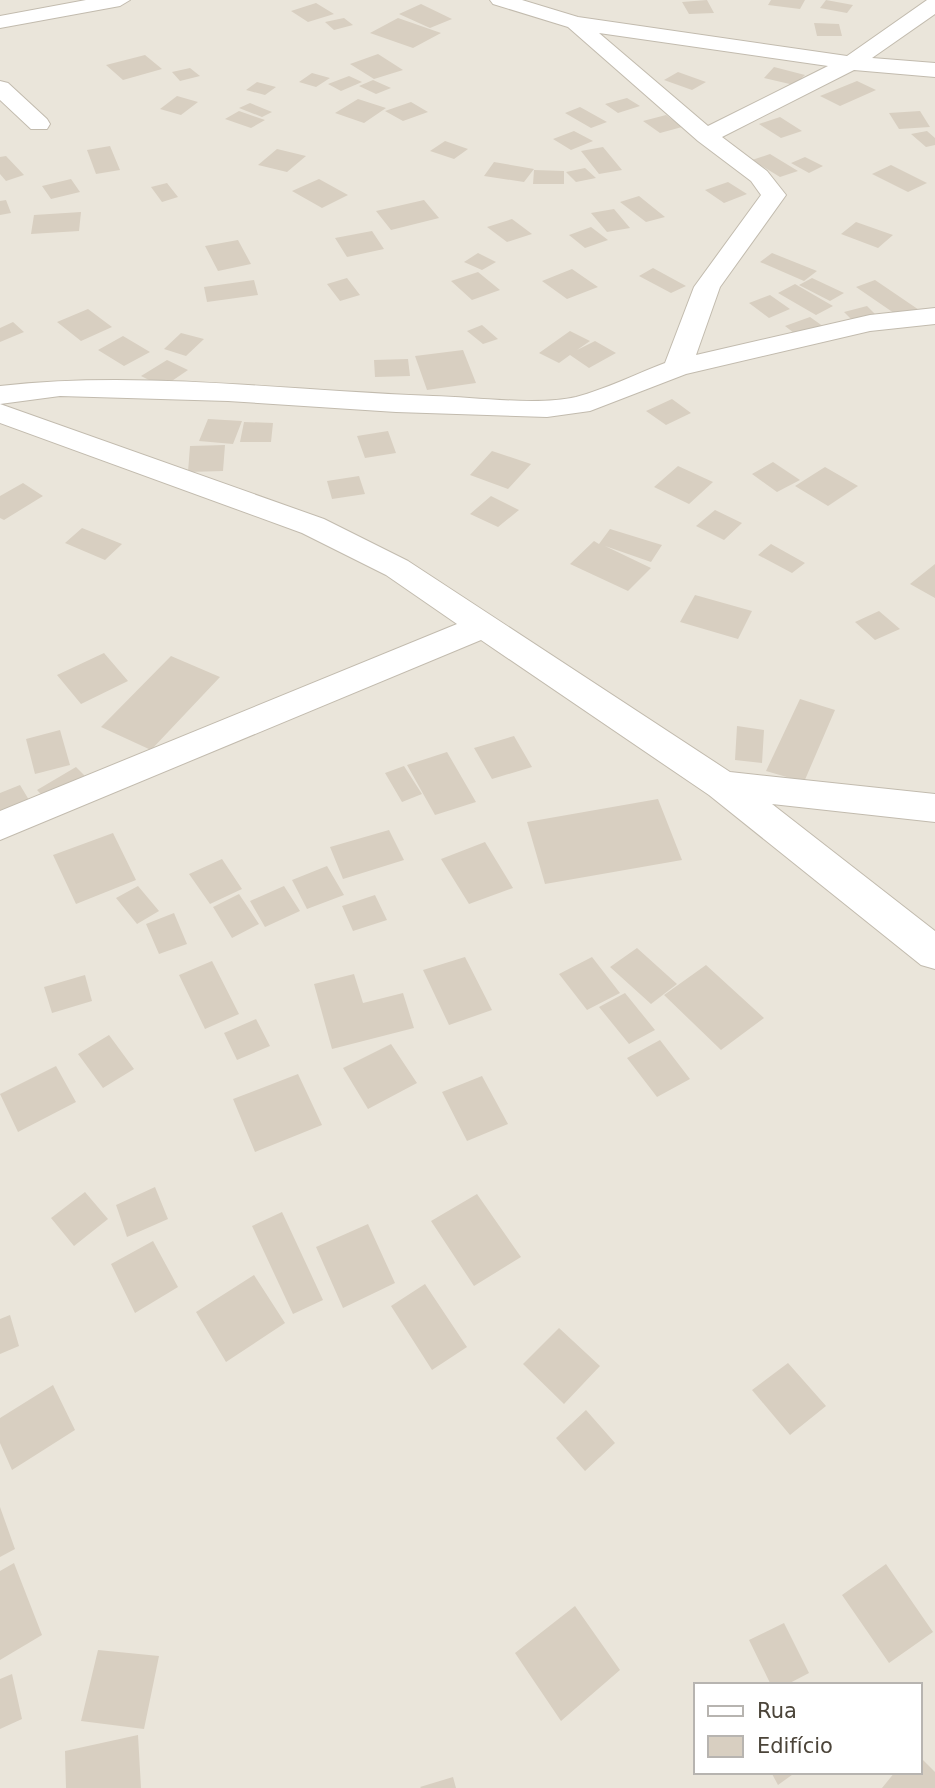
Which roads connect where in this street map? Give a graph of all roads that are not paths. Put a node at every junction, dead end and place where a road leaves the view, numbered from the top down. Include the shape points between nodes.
1 (120, 0) edge
2 (500, 0) edge
3 (935, 4) edge
4 (0, 22) edge
5 (575, 23) junction
6 (852, 63) junction
7 (935, 70) edge
8 (0, 88) edge
9 (39, 124) dead end
10 (706, 136) junction
11 (935, 316) edge
12 (677, 369) junction
13 (0, 395) edge
14 (0, 413) edge
15 (485, 625) junction
16 (722, 785) junction
17 (935, 808) edge
18 (0, 826) edge
19 (935, 953) edge

1 - 4 street
2 - 5 street
3 - 6 street
5 - 6 street
5 - 10 street
6 - 7 street
6 - 10 street
8 - 9 street
10 - 12 street via 759,176 774,195 707,287
11 - 12 street via 870,323
12 - 13 street via 580,405 548,408 189,391 60,388
14 - 15 street via 313,526 397,568
15 - 16 street
15 - 18 street
16 - 17 street
16 - 19 street

